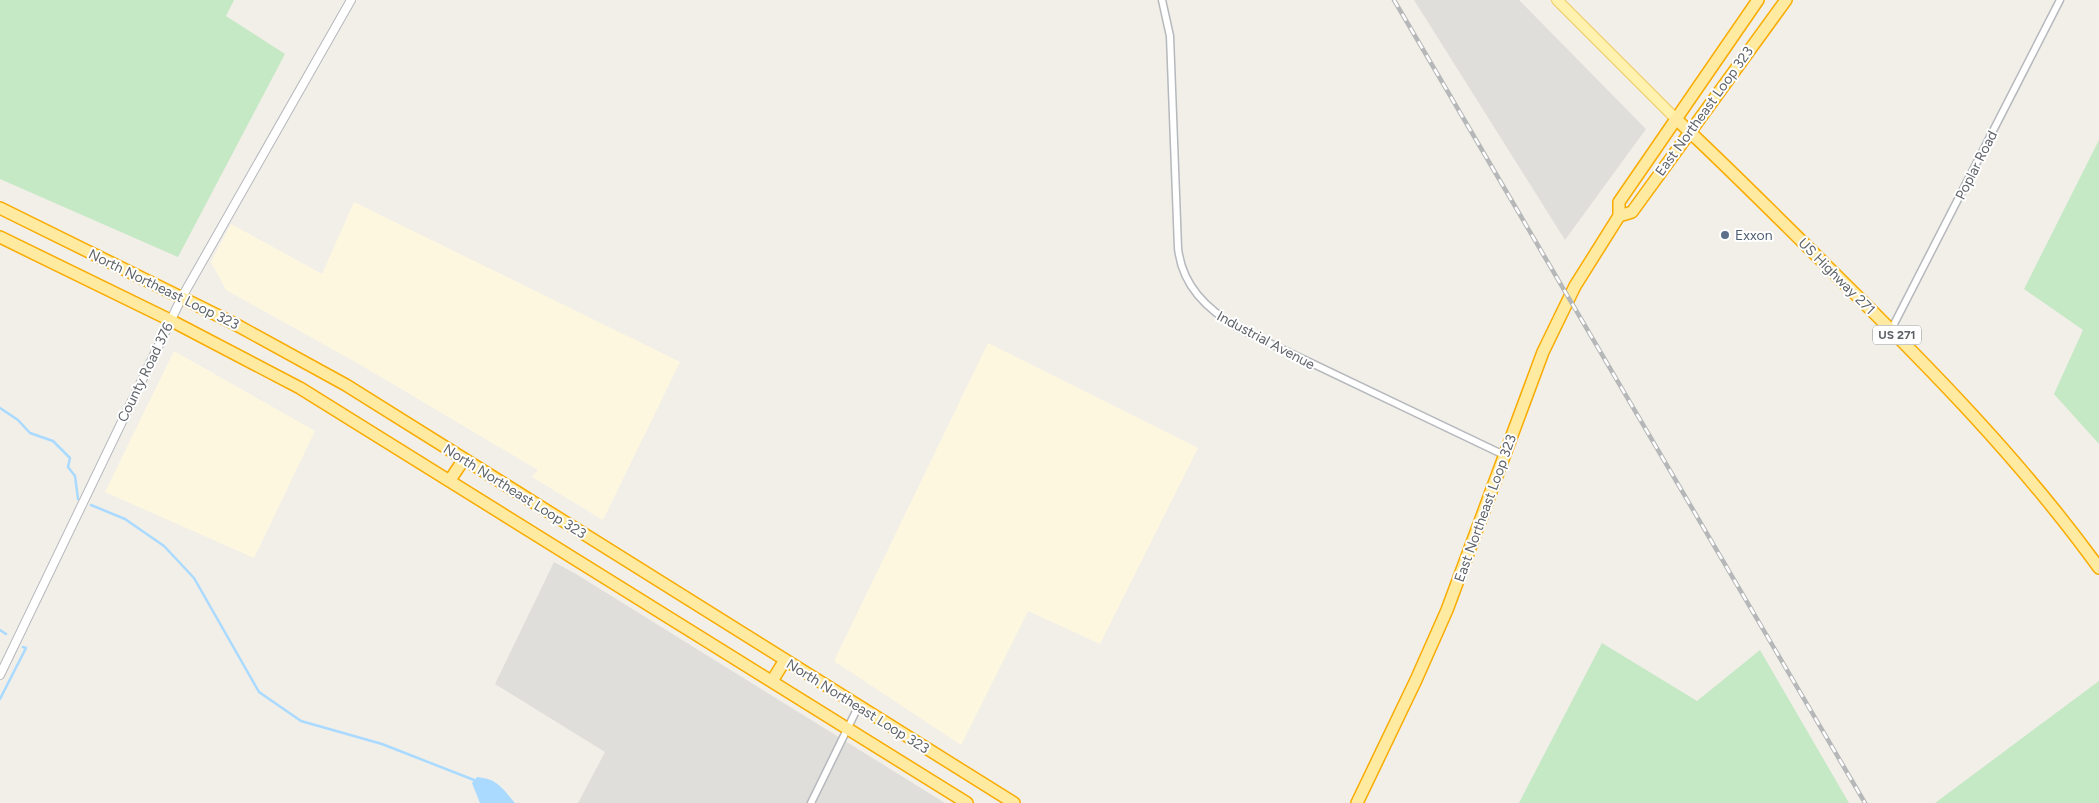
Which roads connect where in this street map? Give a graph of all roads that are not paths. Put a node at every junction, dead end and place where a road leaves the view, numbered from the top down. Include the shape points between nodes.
1 (351, 0) edge
2 (1162, 0) edge
3 (1557, 0) edge
4 (1758, 0) edge
5 (1786, 0) edge
6 (2060, 0) edge
7 (1676, 119) junction
8 (1689, 131) junction
9 (0, 208) edge
10 (1618, 216) junction
11 (0, 237) edge
12 (182, 297) junction
13 (170, 320) junction
14 (1891, 330) junction
15 (1504, 455) junction
16 (464, 459) junction
17 (450, 480) junction
18 (2099, 568) edge
19 (785, 660) junction
20 (0, 675) edge
21 (772, 681) junction
22 (858, 706) junction
23 (847, 729) junction
24 (811, 803) edge
25 (967, 803) edge
26 (1014, 803) edge
27 (1357, 803) edge

1 - 12 street, County Road 376
2 - 15 street, Industrial Avenue via 1170,36 1178,248 1182,269 1191,288 1211,310 1238,328
3 - 7 main road, US Highway 271 / US 271
4 - 7 highway, East Northeast Loop 323
5 - 8 highway, East Northeast Loop 323
6 - 14 street, Poplar Road
7 - 8 highway, US Highway 271 / US 271
7 - 10 highway, East Northeast Loop 323 via 1618,202
8 - 10 highway, East Northeast Loop 323 via 1632,212
8 - 14 highway, US Highway 271 / US 271
9 - 12 highway, North Northeast Loop 323
10 - 15 highway, East Northeast Loop 323 via 1556,323
11 - 13 highway, North Northeast Loop 323
12 - 13 street, County Road 376
12 - 16 highway, North Northeast Loop 323 via 326,374
13 - 17 highway, North Northeast Loop 323 via 300,388
13 - 20 street, County Road 376
14 - 18 highway, US Highway 271 / US 271 via 2016,462
15 - 27 highway, East Northeast Loop 323 via 1444,617
16 - 17 highway
16 - 19 highway, North Northeast Loop 323
17 - 21 highway, North Northeast Loop 323
19 - 21 highway
19 - 22 highway, North Northeast Loop 323
21 - 23 highway, North Northeast Loop 323
22 - 23 street
22 - 26 highway, North Northeast Loop 323
23 - 24 street
23 - 25 highway, North Northeast Loop 323

